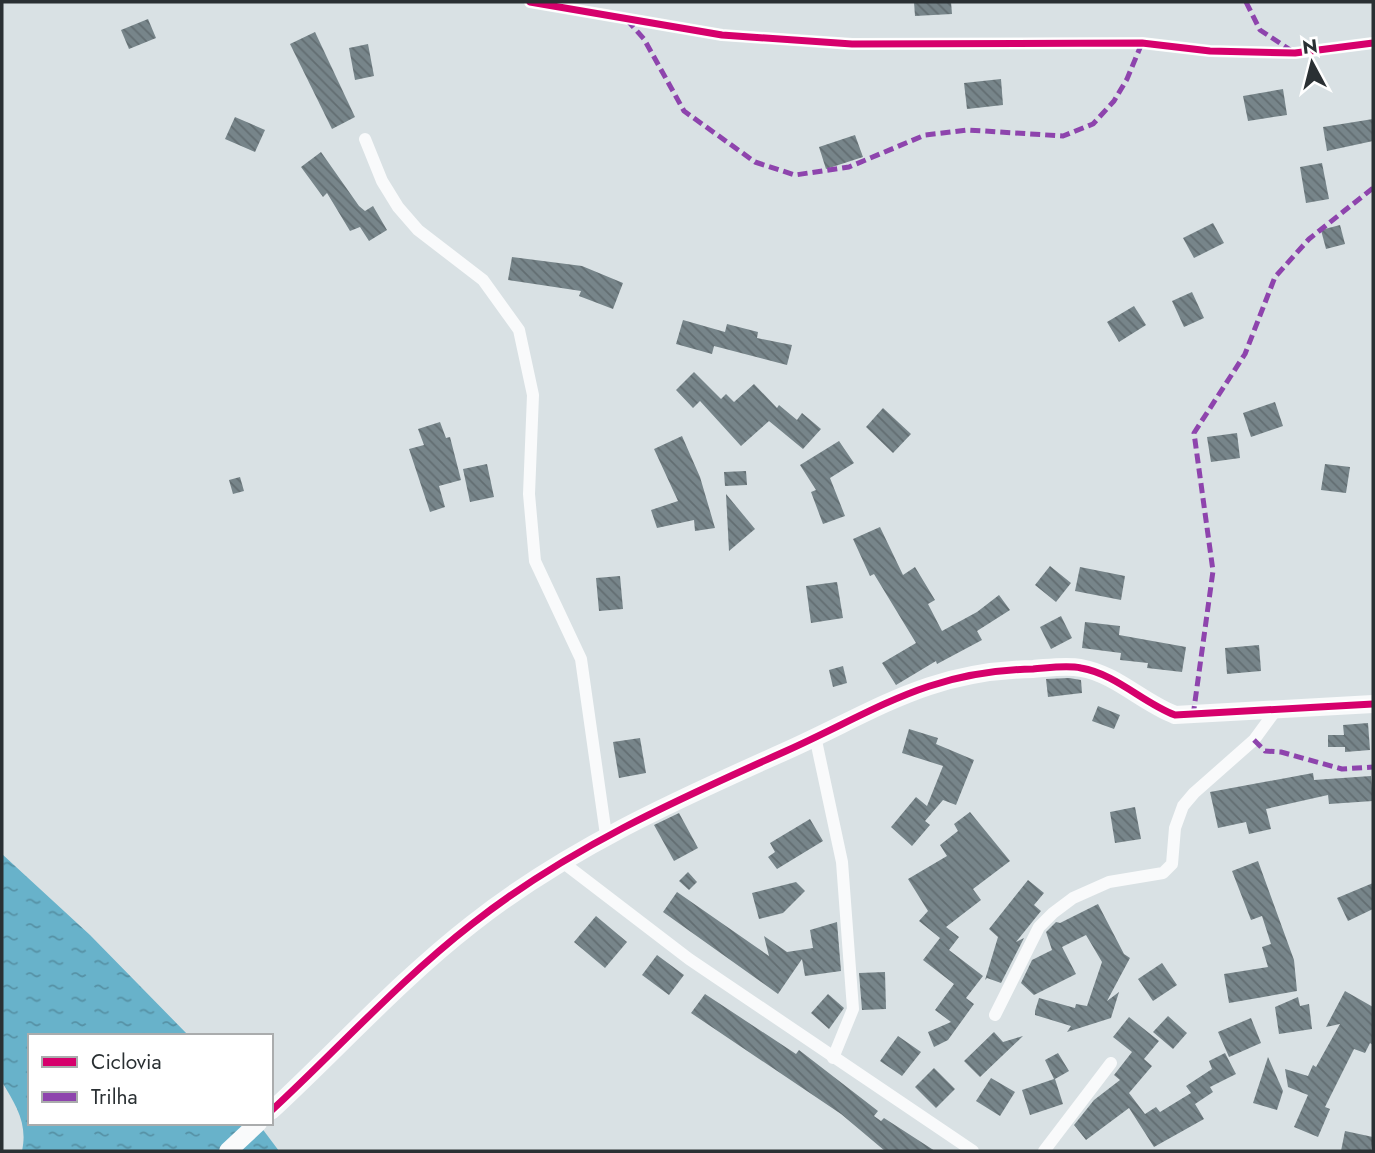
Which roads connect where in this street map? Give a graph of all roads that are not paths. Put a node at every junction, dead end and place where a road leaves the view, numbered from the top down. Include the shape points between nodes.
1 (530, 2) edge
2 (1373, 43) edge
3 (365, 139) dead end
4 (1373, 704) edge
5 (1276, 710) junction
6 (815, 736) junction
7 (606, 835) junction
8 (561, 861) junction
9 (995, 1015) dead end
10 (833, 1058) junction
11 (1111, 1063) dead end
12 (276, 1107) edge
13 (256, 1125) edge
14 (228, 1151) edge
15 (973, 1151) edge
16 (1044, 1151) edge

1 - 2 street via 722,34 852,44 1142,43 1210,51 1295,53
3 - 7 street via 398,207 418,230 483,280 519,330 533,395 529,494 535,561 581,659
4 - 5 street
5 - 6 street via 1175,715 1082,668 993,670 914,690
5 - 9 street via 1254,740 1183,806 1175,828 1172,864 1163,873 1109,882 1053,913 1039,927
6 - 7 street
6 - 10 street via 842,862 853,1009
7 - 8 street
8 - 10 street via 656,935
8 - 12 street via 429,959
10 - 15 street
11 - 16 street
13 - 14 street

